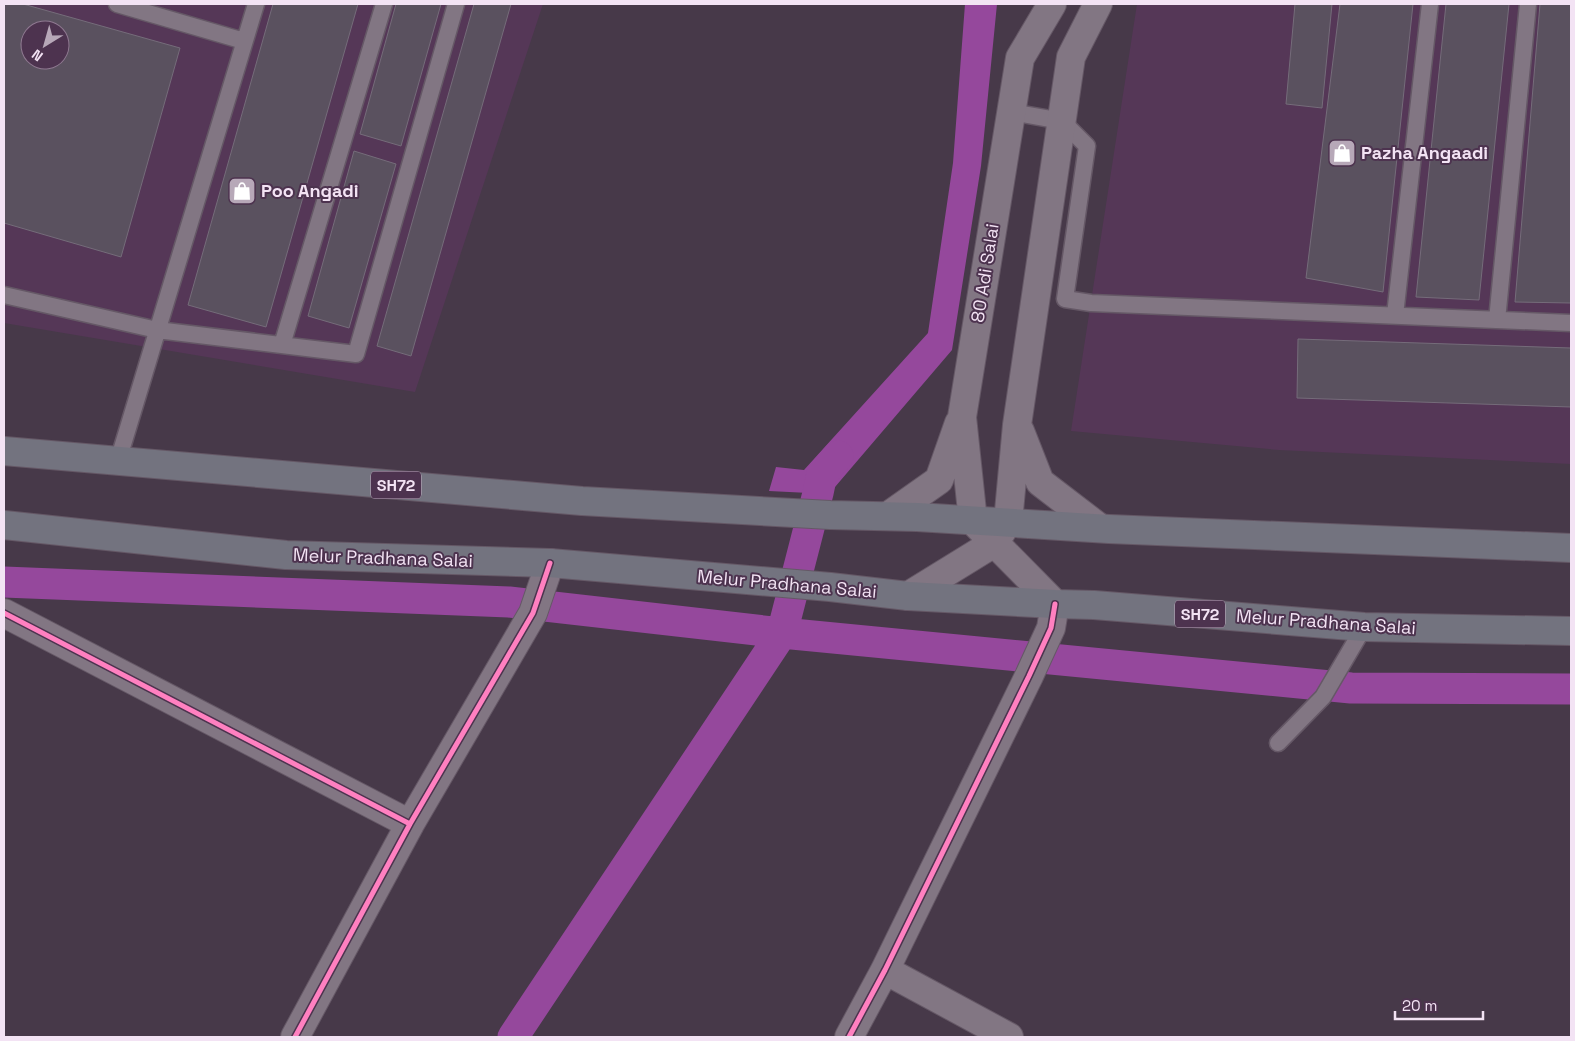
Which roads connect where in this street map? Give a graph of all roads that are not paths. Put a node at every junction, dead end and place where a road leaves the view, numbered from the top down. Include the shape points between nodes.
1 (117, 4) edge
2 (256, 4) edge
3 (384, 4) edge
4 (456, 4) edge
5 (1052, 4) edge
6 (1098, 4) edge
7 (1430, 4) edge
8 (1528, 4) edge
9 (244, 41) junction
10 (1011, 112) junction
11 (1062, 121) junction
12 (4, 294) edge
13 (1395, 316) junction
14 (1498, 320) junction
15 (1571, 323) edge
16 (157, 330) junction
17 (282, 345) junction
18 (962, 417) junction
19 (1017, 425) junction
20 (4, 451) edge
21 (118, 461) junction
22 (888, 516) junction
23 (973, 521) junction
24 (4, 525) edge
25 (1100, 528) junction
26 (1001, 533) junction
27 (1571, 548) edge
28 (550, 563) junction
29 (908, 596) junction
30 (4, 613) edge
31 (1053, 616) junction
32 (1364, 627) junction
33 (1571, 631) edge
34 (1278, 743) dead end
35 (410, 824) junction
36 (885, 970) junction
37 (295, 1037) edge
38 (849, 1037) edge
39 (1009, 1037) edge

1 - 9 lane
2 - 9 lane
3 - 17 lane
4 - 17 lane via 356,354
5 - 10 street, 80 Adi Salai via 1020,58
6 - 11 street via 1071,57
7 - 13 lane
8 - 14 lane
9 - 16 lane
10 - 11 lane
10 - 18 street, 80 Adi Salai
11 - 13 lane via 1087,146 1065,300
11 - 19 street
12 - 16 lane
13 - 14 lane
14 - 15 lane
16 - 17 lane
16 - 21 lane
18 - 22 street via 939,480
18 - 23 street, 80 Adi Salai
19 - 25 street via 1040,482
19 - 26 street
20 - 21 main road, SH72
21 - 22 main road, SH72 via 582,501
22 - 23 main road, SH72
23 - 26 main road, SH72
24 - 28 main road, Melur Pradhana Salai / SH72 via 286,555
25 - 26 main road, SH72
25 - 27 main road, SH72
26 - 29 street
26 - 31 street
28 - 29 main road, Melur Pradhana Salai / SH72
28 - 35 street via 534,612
29 - 31 main road, Melur Pradhana Salai / SH72
30 - 35 street
31 - 32 main road, Melur Pradhana Salai / SH72 via 1094,605
31 - 36 street via 1029,676
32 - 33 main road, Melur Pradhana Salai / SH72
32 - 34 lane via 1323,697
35 - 37 street
36 - 38 street
36 - 39 street

